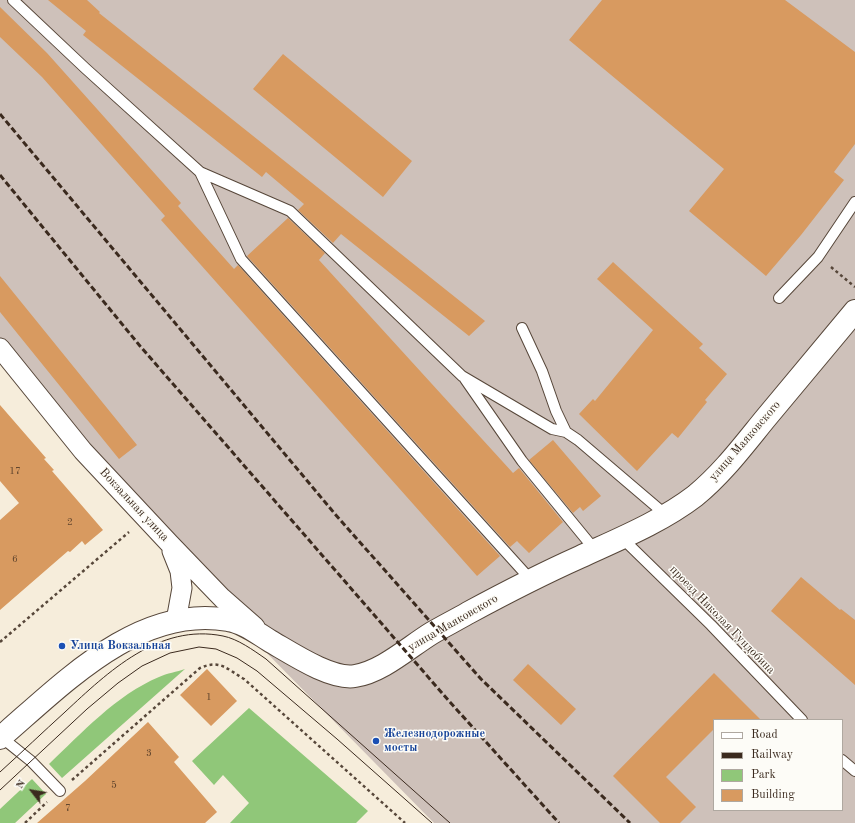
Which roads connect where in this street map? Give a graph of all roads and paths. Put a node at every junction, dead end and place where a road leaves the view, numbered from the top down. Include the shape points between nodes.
1 (13, 0) edge
2 (200, 172) junction
3 (855, 202) edge
4 (826, 263) dead end
5 (855, 287) edge
6 (779, 298) dead end
7 (855, 311) edge
8 (522, 328) dead end
9 (0, 348) edge
10 (462, 376) junction
11 (566, 432) junction
12 (666, 515) junction
13 (146, 517) junction
14 (622, 538) junction
15 (169, 543) junction
16 (595, 550) junction
17 (531, 580) junction
18 (176, 621) junction
19 (0, 642) edge
20 (283, 648) junction
21 (801, 719) edge
22 (0, 737) edge
23 (843, 761) edge
24 (855, 771) edge
25 (60, 791) junction
26 (25, 823) edge
27 (405, 823) edge

1 - 2 lane
2 - 10 lane via 290,211
2 - 17 lane via 241,259
3 - 6 lane via 818,257
4 - 5 path
7 - 12 main road, улица Маяковского via 723,470 695,496
8 - 11 lane
9 - 13 street, Вокзальная улица via 83,450
10 - 11 lane via 552,429
10 - 16 lane via 522,461
11 - 12 lane
12 - 14 main road, улица Маяковского
13 - 15 street, Вокзальная улица
13 - 19 path
14 - 16 main road, улица Маяковского
14 - 21 lane, проезд Николая Гундобина via 711,625
15 - 18 street via 180,571 182,588
15 - 20 street, Вокзальная улица via 238,613
16 - 17 main road, улица Маяковского
17 - 20 main road, улица Маяковского via 434,632 366,673 344,677 335,675
18 - 20 main road, улица Маяковского via 203,618 230,620 254,630
18 - 22 main road, улица Маяковского via 146,630 113,647 85,666
22 - 25 lane via 32,761
23 - 24 lane
25 - 26 path
25 - 27 path via 200,668 210,664 220,665 244,679

